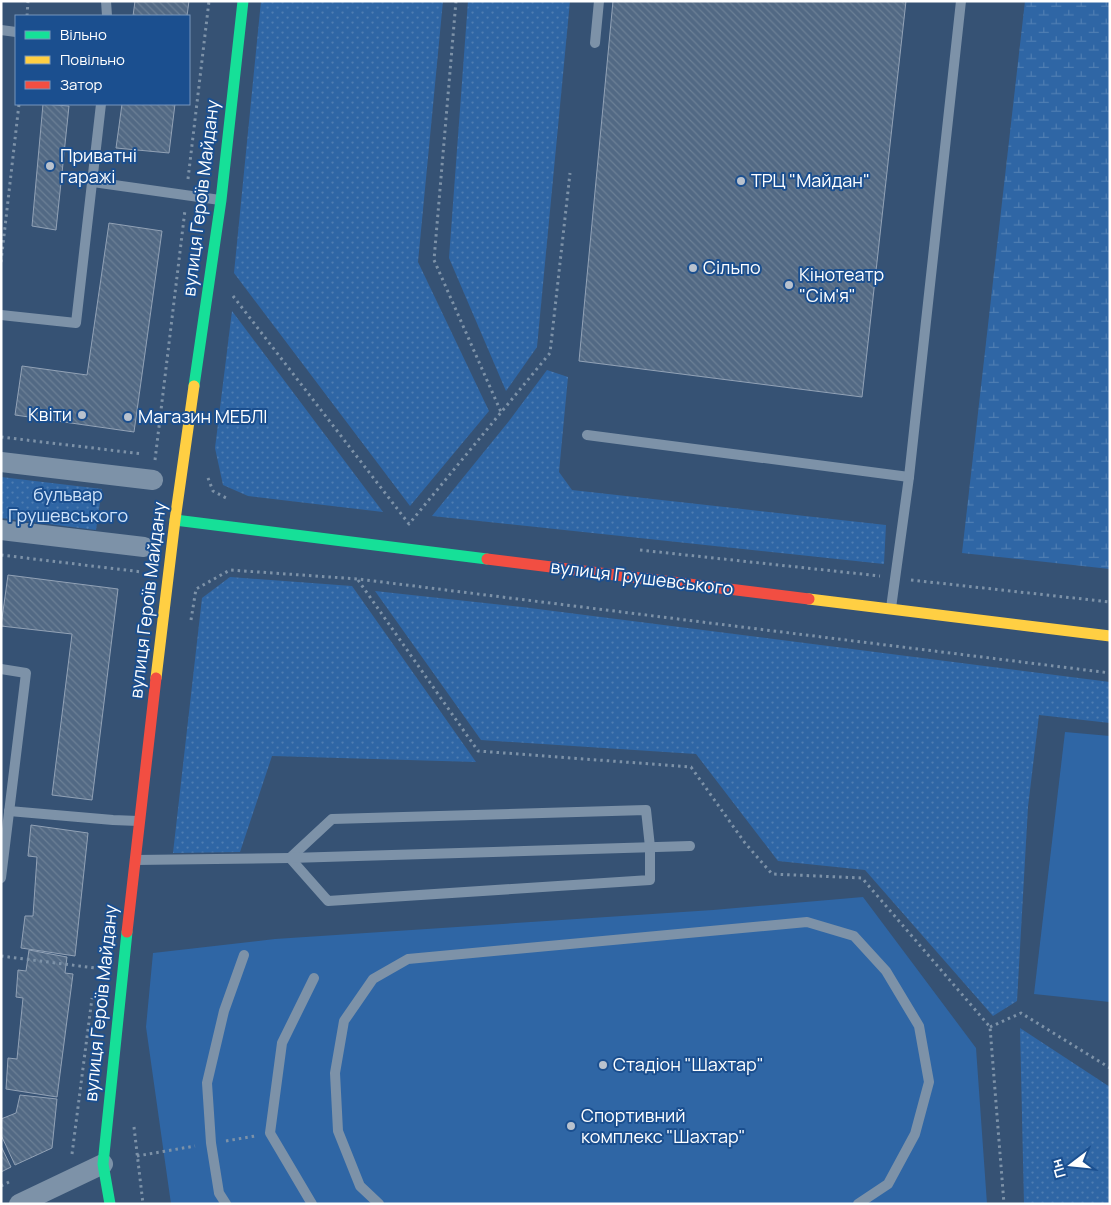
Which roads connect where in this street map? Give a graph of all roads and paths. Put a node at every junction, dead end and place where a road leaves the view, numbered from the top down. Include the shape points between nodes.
1 (28, 1) edge
2 (106, 1) edge
3 (209, 1) edge
4 (243, 1) edge
5 (456, 1) edge
6 (599, 1) edge
7 (961, 1) edge
8 (28, 15) edge
9 (107, 15) edge
10 (1, 30) edge
11 (15, 32) edge
12 (595, 43) dead end
13 (19, 105) edge
14 (101, 105) edge
15 (570, 173) dead end
16 (92, 182) junction
17 (186, 195) junction
18 (220, 200) junction
19 (1, 262) edge
20 (233, 296) dead end
21 (1, 315) edge
22 (501, 412) junction
23 (587, 435) dead end
24 (1, 436) edge
25 (156, 456) junction
26 (1, 462) edge
27 (207, 474) dead end
28 (908, 477) junction
29 (153, 480) joint
30 (230, 501) dead end
31 (175, 520) junction
32 (399, 523) dead end
33 (409, 524) junction
34 (419, 525) dead end
35 (1, 530) edge
36 (144, 547) joint
37 (637, 549) dead end
38 (1, 555) edge
39 (895, 578) junction
40 (358, 579) junction
41 (1110, 602) edge
42 (890, 609) junction
43 (190, 627) dead end
44 (1110, 636) edge
45 (1, 669) edge
46 (1110, 673) edge
47 (9, 811) junction
48 (138, 821) junction
49 (690, 846) dead end
50 (650, 848) junction
51 (290, 858) junction
52 (134, 860) junction
53 (1, 878) edge
54 (244, 955) dead end
55 (1, 956) edge
56 (97, 959) dead end
57 (314, 978) dead end
58 (92, 998) dead end
59 (990, 1027) junction
60 (1110, 1068) edge
61 (134, 1122) dead end
62 (270, 1133) junction
63 (211, 1143) junction
64 (137, 1156) junction
65 (64, 1158) dead end
66 (103, 1164) junction
67 (10, 1182) dead end
68 (1, 1186) edge
69 (19, 1204) edge
70 (110, 1204) edge
71 (143, 1204) edge
72 (226, 1204) edge
73 (312, 1204) edge
74 (379, 1204) edge
75 (858, 1204) edge
76 (1004, 1204) edge

1 - 8 path
2 - 9 lane
3 - 17 path
4 - 18 street, вулиця Героїв Майдану
5 - 22 path via 434,260
6 - 12 lane
7 - 28 lane
10 - 11 lane
13 - 19 path
14 - 16 lane
15 - 22 path via 550,352
16 - 17 lane
16 - 21 lane via 76,323
17 - 18 lane
17 - 25 path
18 - 31 street, вулиця Героїв Майдану
20 - 33 path
22 - 33 path
23 - 28 lane
24 - 25 path
25 - 29 path
26 - 29 street
27 - 30 path via 214,491
28 - 39 lane
31 - 42 street, вулиця Грушевського
31 - 48 street, вулиця Героїв Майдану
32 - 33 path
33 - 34 path
35 - 36 street
36 - 38 path via 142,572
37 - 39 path
39 - 41 path
39 - 42 lane
40 - 43 path via 230,570 196,589
40 - 46 path
40 - 59 path via 478,751 691,767 745,843 772,874 862,878
42 - 44 street, вулиця Грушевського
45 - 47 lane via 26,673
47 - 48 lane
47 - 53 lane
48 - 52 street, вулиця Героїв Майдану
49 - 50 lane
50 - 51 lane
50 - 51 lane via 646,810 332,819
50 - 51 lane via 650,880 328,901
51 - 52 lane
52 - 66 street, вулиця Героїв Майдану
54 - 63 lane via 224,1011 207,1083
55 - 56 path via 96,968
57 - 62 lane via 282,1043
58 - 65 path via 73,1154
59 - 60 path via 1021,1012
59 - 76 path
61 - 64 path
62 - 63 path
62 - 73 lane
63 - 64 path
63 - 72 lane via 219,1193
64 - 71 path
66 - 69 street
66 - 70 street, вулиця Героїв Майдану
67 - 68 path
74 - 75 lane via 360,1186 338,1131 335,1073 344,1021 373,979 408,959 807,922 854,936 886,971 919,1026 929,1082 915,1134 888,1184

